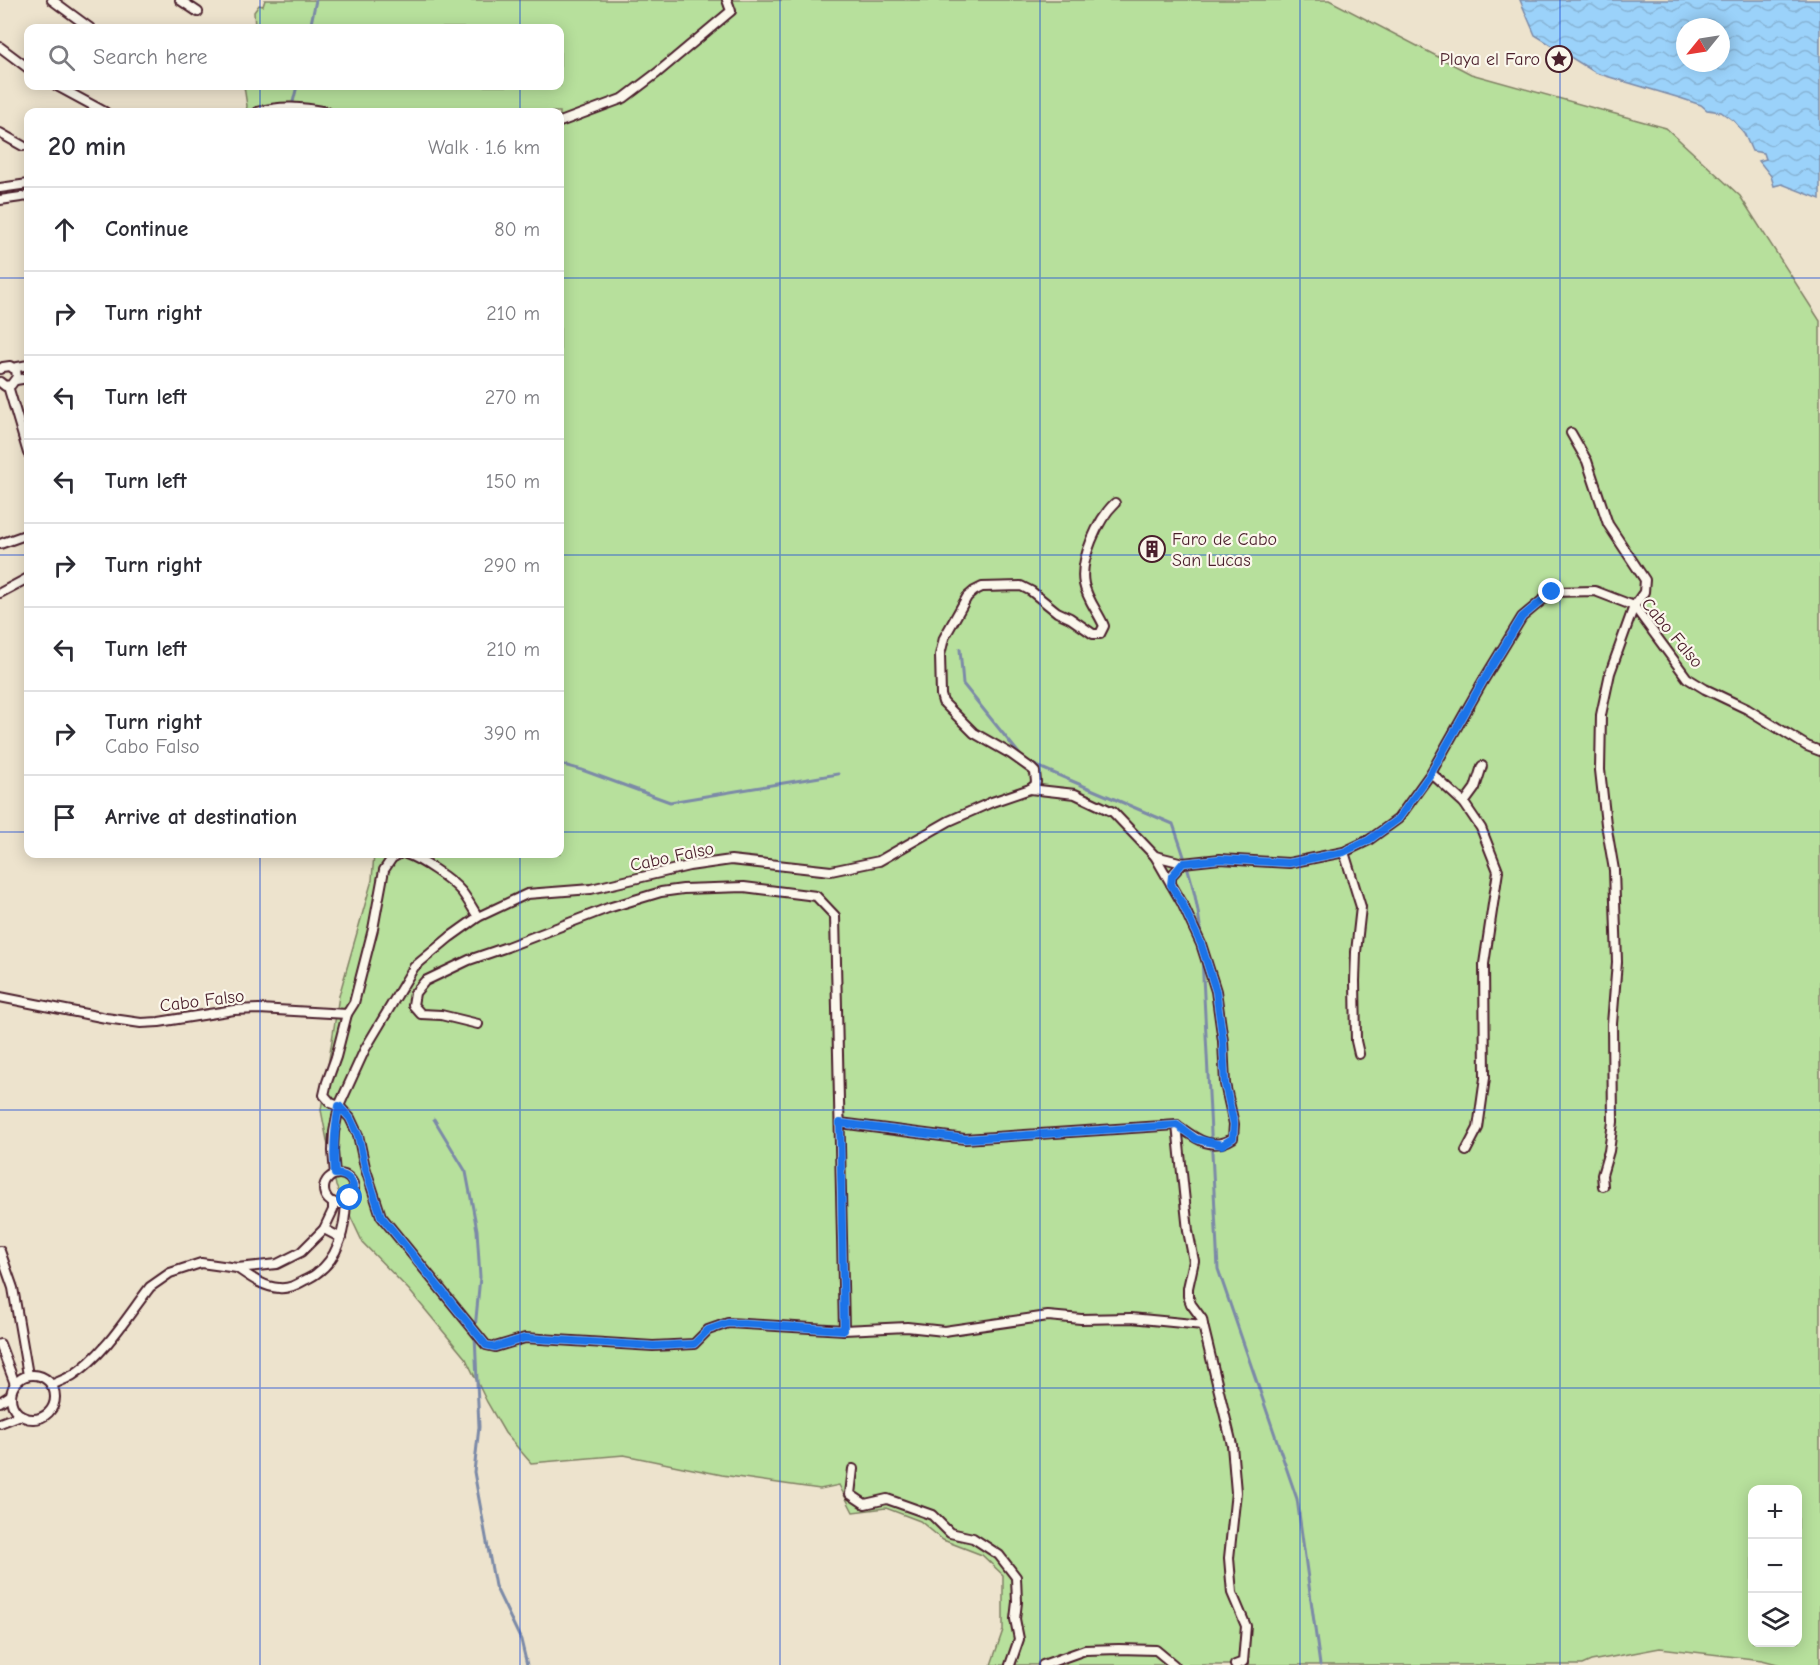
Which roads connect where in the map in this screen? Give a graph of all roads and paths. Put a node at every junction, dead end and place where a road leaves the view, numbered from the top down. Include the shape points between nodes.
1 (52, 0) edge
2 (180, 0) edge
3 (727, 0) edge
4 (198, 12) dead end
5 (85, 24) edge
6 (0, 47) edge
7 (24, 65) edge
8 (64, 90) edge
9 (98, 108) edge
10 (283, 108) edge
11 (301, 108) edge
12 (564, 120) edge
13 (0, 133) edge
14 (23, 147) dead end
15 (24, 185) edge
16 (0, 188) edge
17 (24, 197) edge
18 (0, 200) edge
19 (24, 366) edge
20 (13, 368) junction
21 (0, 369) edge
22 (24, 379) edge
23 (16, 380) junction
24 (4, 384) edge
25 (1571, 433) dead end
26 (24, 442) edge
27 (1115, 503) dead end
28 (24, 535) edge
29 (0, 544) edge
30 (24, 580) edge
31 (0, 592) edge
32 (1634, 606) junction
33 (1820, 751) edge
34 (1482, 766) dead end
35 (1431, 773) junction
36 (1030, 789) junction
37 (1464, 803) junction
38 (1344, 852) junction
39 (1155, 856) junction
40 (392, 858) edge
41 (413, 858) edge
42 (1183, 863) junction
43 (1171, 885) junction
44 (478, 917) junction
45 (0, 997) edge
46 (347, 1014) junction
47 (478, 1024) dead end
48 (1359, 1054) dead end
49 (339, 1106) junction
50 (840, 1123) junction
51 (1177, 1125) junction
52 (1466, 1151) dead end
53 (335, 1174) junction
54 (1603, 1186) dead end
55 (346, 1201) junction
56 (333, 1202) junction
57 (324, 1229) junction
58 (341, 1238) junction
59 (0, 1251) edge
60 (258, 1265) junction
61 (237, 1268) junction
62 (259, 1282) junction
63 (1203, 1325) junction
64 (844, 1330) junction
65 (0, 1344) edge
66 (28, 1375) junction
67 (15, 1384) junction
68 (51, 1385) junction
69 (11, 1395) junction
70 (0, 1402) edge
71 (21, 1416) junction
72 (0, 1423) edge
73 (853, 1469) dead end
74 (1010, 1665) edge
75 (1043, 1665) edge
76 (1174, 1665) edge
77 (1235, 1665) edge

1 - 5 street
2 - 4 street
3 - 12 street via 731,11 624,98
6 - 7 street
8 - 9 street
10 - 11 street
13 - 14 street
15 - 16 street
17 - 18 street
19 - 20 street
20 - 21 street
20 - 23 street
22 - 23 street
23 - 24 street
24 - 26 street
25 - 32 street via 1587,460 1608,524 1646,580 1644,592
27 - 36 street via 1105,515 1084,561 1084,586 1104,626 1100,634 1057,612 1021,586 1001,585 982,587 967,597 944,638 943,702 974,733 1035,772 1036,782
28 - 29 street
30 - 31 street
32 - 33 street, Cabo Falso via 1687,678
32 - 35 street, Cabo Falso via 1595,591 1552,592 1530,610 1483,681
32 - 54 street via 1610,673 1601,715 1600,770 1614,870 1617,962 1612,1024 1613,1122
34 - 37 street via 1475,788
35 - 37 street
35 - 38 street, Cabo Falso via 1398,819
36 - 39 street, Cabo Falso via 1075,794 1113,812
36 - 44 street, Cabo Falso via 949,821 879,861 831,871 731,860 591,889 527,894
37 - 52 street via 1481,828 1498,871 1484,964 1485,1078 1478,1128
38 - 42 street, Cabo Falso via 1289,863 1220,859
38 - 48 street via 1361,907 1355,981
39 - 42 street, Cabo Falso
39 - 43 street
40 - 46 street via 384,870 373,930 354,1003
41 - 44 street via 462,891
42 - 43 street via 1172,876
43 - 51 street via 1201,944 1216,991 1233,1138 1222,1145 1212,1143 1196,1139
44 - 49 street, Cabo Falso via 414,967 366,1049
45 - 46 street, Cabo Falso via 141,1023 234,1010
46 - 49 street via 324,1095
47 - 50 street via 421,1014 413,1005 415,993 425,981 469,960 662,892 744,887 816,896 836,916
49 - 53 street, Cabo Falso via 334,1132
49 - 64 street via 358,1135 381,1216 486,1345 495,1347 525,1338 654,1346 694,1344 708,1330 728,1323
50 - 51 street via 966,1139
50 - 64 street
51 - 63 street via 1194,1261 1188,1296
53 - 55 street via 345,1175 353,1185
53 - 56 street via 324,1187
55 - 56 street
55 - 58 street
56 - 57 street
57 - 58 street
57 - 60 street via 301,1252 277,1264
58 - 62 street via 319,1273 293,1287 278,1288
59 - 66 street via 13,1288
60 - 61 street
60 - 62 street
61 - 62 street
61 - 68 street via 201,1263 170,1273 150,1287 92,1360
63 - 64 street via 1048,1316 944,1331 907,1327
63 - 77 street via 1233,1445 1236,1492 1229,1558 1232,1593 1246,1626 1243,1662
65 - 67 street
66 - 67 street
66 - 68 street via 44,1378
67 - 69 street
68 - 71 street via 55,1399 50,1411 34,1419
69 - 70 street
69 - 71 street
71 - 72 street
73 - 74 street via 850,1494 864,1504 887,1499 932,1515 950,1533 973,1538 999,1556 1016,1577 1018,1639
75 - 76 street via 1085,1650 1119,1649 1156,1650

